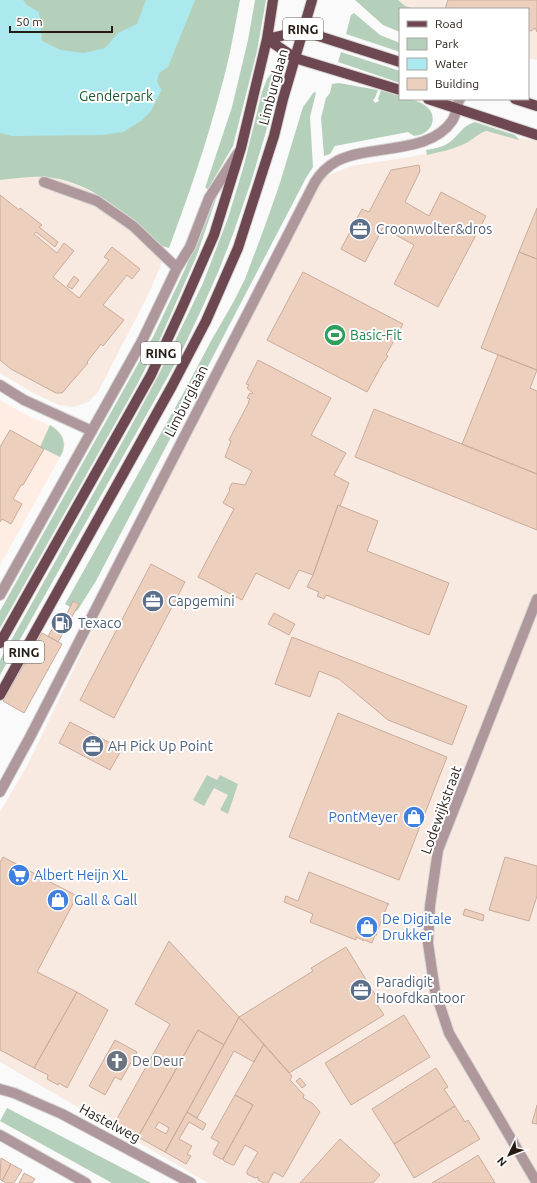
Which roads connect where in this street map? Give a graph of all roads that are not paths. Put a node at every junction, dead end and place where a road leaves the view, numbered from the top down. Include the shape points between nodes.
1 (273, 0) edge
2 (312, 0) edge
3 (303, 32) junction
4 (267, 39) junction
5 (295, 58) junction
6 (399, 62) edge
7 (399, 90) edge
8 (436, 100) edge
9 (518, 100) edge
10 (458, 103) edge
11 (537, 106) edge
12 (537, 135) edge
13 (241, 148) junction
14 (44, 182) dead end
15 (177, 268) junction
16 (0, 386) edge
17 (92, 431) junction
18 (0, 595) edge
19 (537, 599) edge
20 (0, 643) edge
21 (0, 695) edge
22 (0, 792) edge
23 (0, 1084) edge
24 (0, 1089) edge
25 (14, 1093) junction
26 (0, 1135) edge
27 (86, 1183) edge
28 (191, 1183) edge
29 (537, 1183) edge

1 - 4 main road, Limburglaan / RING
2 - 3 main road, Limburglaan / RING
3 - 4 main road
3 - 5 main road, Limburglaan / RING
3 - 6 main road
4 - 5 main road
4 - 13 main road, Limburglaan / RING
5 - 7 main road
5 - 21 main road, Limburglaan / RING via 274,136 238,248 206,321 169,393
8 - 10 main road
9 - 11 main road
10 - 12 main road
10 - 22 street, Limburglaan via 452,120 440,134 414,144 337,161 317,178
13 - 15 street, Limburglaan via 209,198 190,247
13 - 20 main road, Limburglaan / RING via 214,236 151,375
14 - 15 street via 97,201 133,226
15 - 17 street, Limburglaan via 142,341
16 - 17 street via 24,400
17 - 18 street, Limburglaan
19 - 29 street, Lodewijkstraat via 438,850 428,938 435,991 449,1033
23 - 25 street, Hastelweg
24 - 25 street, Hastelweg
25 - 28 street, Hastelweg via 69,1117
26 - 27 street

